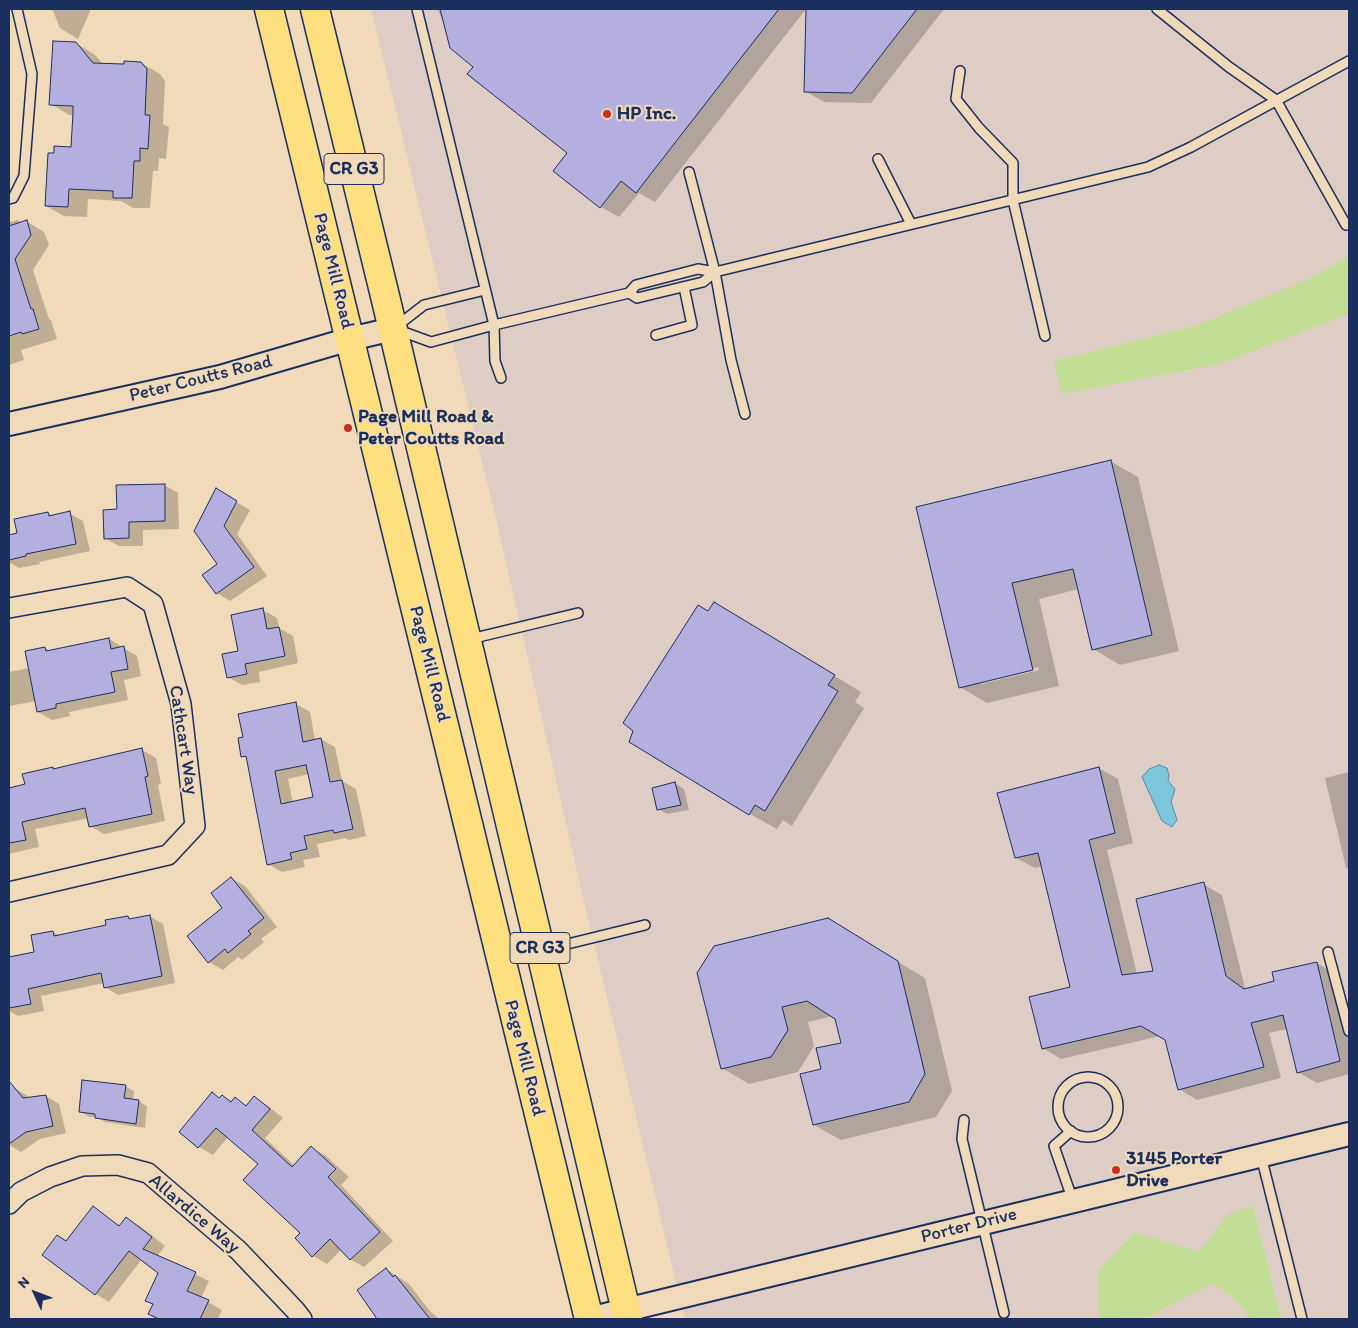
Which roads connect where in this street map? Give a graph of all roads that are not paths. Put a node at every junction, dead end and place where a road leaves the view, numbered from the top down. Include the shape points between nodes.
1 (18, 9) edge
2 (269, 9) edge
3 (315, 9) edge
4 (416, 9) edge
5 (1157, 9) edge
6 (1349, 60) edge
7 (960, 71) dead end
8 (1276, 100) junction
9 (878, 159) dead end
10 (689, 172) dead end
11 (9, 199) edge
12 (1013, 200) junction
13 (911, 224) junction
14 (1346, 225) dead end
15 (715, 272) junction
16 (684, 287) junction
17 (485, 290) junction
18 (629, 293) junction
19 (494, 325) junction
20 (393, 329) junction
21 (656, 335) dead end
22 (1045, 336) dead end
23 (350, 339) junction
24 (501, 378) dead end
25 (745, 414) dead end
26 (9, 424) edge
27 (9, 608) edge
28 (578, 613) dead end
29 (467, 640) junction
30 (9, 892) edge
31 (645, 925) dead end
32 (540, 951) junction
33 (1328, 952) dead end
34 (1349, 1031) edge
35 (964, 1120) dead end
36 (1071, 1131) junction
37 (1349, 1134) edge
38 (1261, 1156) junction
39 (1073, 1201) junction
40 (9, 1204) edge
41 (982, 1223) junction
42 (1004, 1313) dead end
43 (627, 1314) edge
44 (302, 1319) edge
45 (589, 1319) edge
46 (1302, 1319) edge

1 - 11 lane via 32,74 24,176 13,198
2 - 23 main road, Page Mill Road / CR G3
3 - 20 main road, CR G3
4 - 17 lane
5 - 8 lane
6 - 8 lane
7 - 12 lane via 956,99 1013,163
8 - 12 lane via 1148,167
8 - 14 lane
9 - 13 lane
10 - 15 lane
12 - 13 lane
12 - 22 lane
13 - 15 lane
15 - 16 lane via 702,282
15 - 18 lane via 698,268 636,285
15 - 25 lane via 731,360
16 - 18 lane via 637,298
16 - 21 lane via 692,325
17 - 19 lane
17 - 20 lane via 424,305
18 - 19 lane
19 - 20 lane via 431,342
19 - 24 lane via 495,361
20 - 23 street, Peter Coutts Road
20 - 29 main road, CR G3
23 - 26 street, Peter Coutts Road via 220,377
23 - 45 main road, Page Mill Road / CR G3
27 - 30 street, Cathcart Way via 128,587 153,604 181,704 195,826 168,855
28 - 29 lane
29 - 32 main road, CR G3
31 - 32 lane
32 - 43 main road, CR G3
33 - 34 lane
35 - 41 lane via 962,1139
36 - 36 lane via 1080,1136 1100,1135 1115,1122 1119,1102 1109,1084 1085,1076 1064,1088 1058,1112
36 - 39 lane via 1054,1146
37 - 38 street, Porter Drive
38 - 39 street, Porter Drive
38 - 46 lane
39 - 41 street, Porter Drive
40 - 44 street, Allardice Way via 21,1192 82,1166 118,1165 148,1173 238,1250
41 - 42 lane
41 - 43 street, Porter Drive
43 - 45 street, Porter Drive

